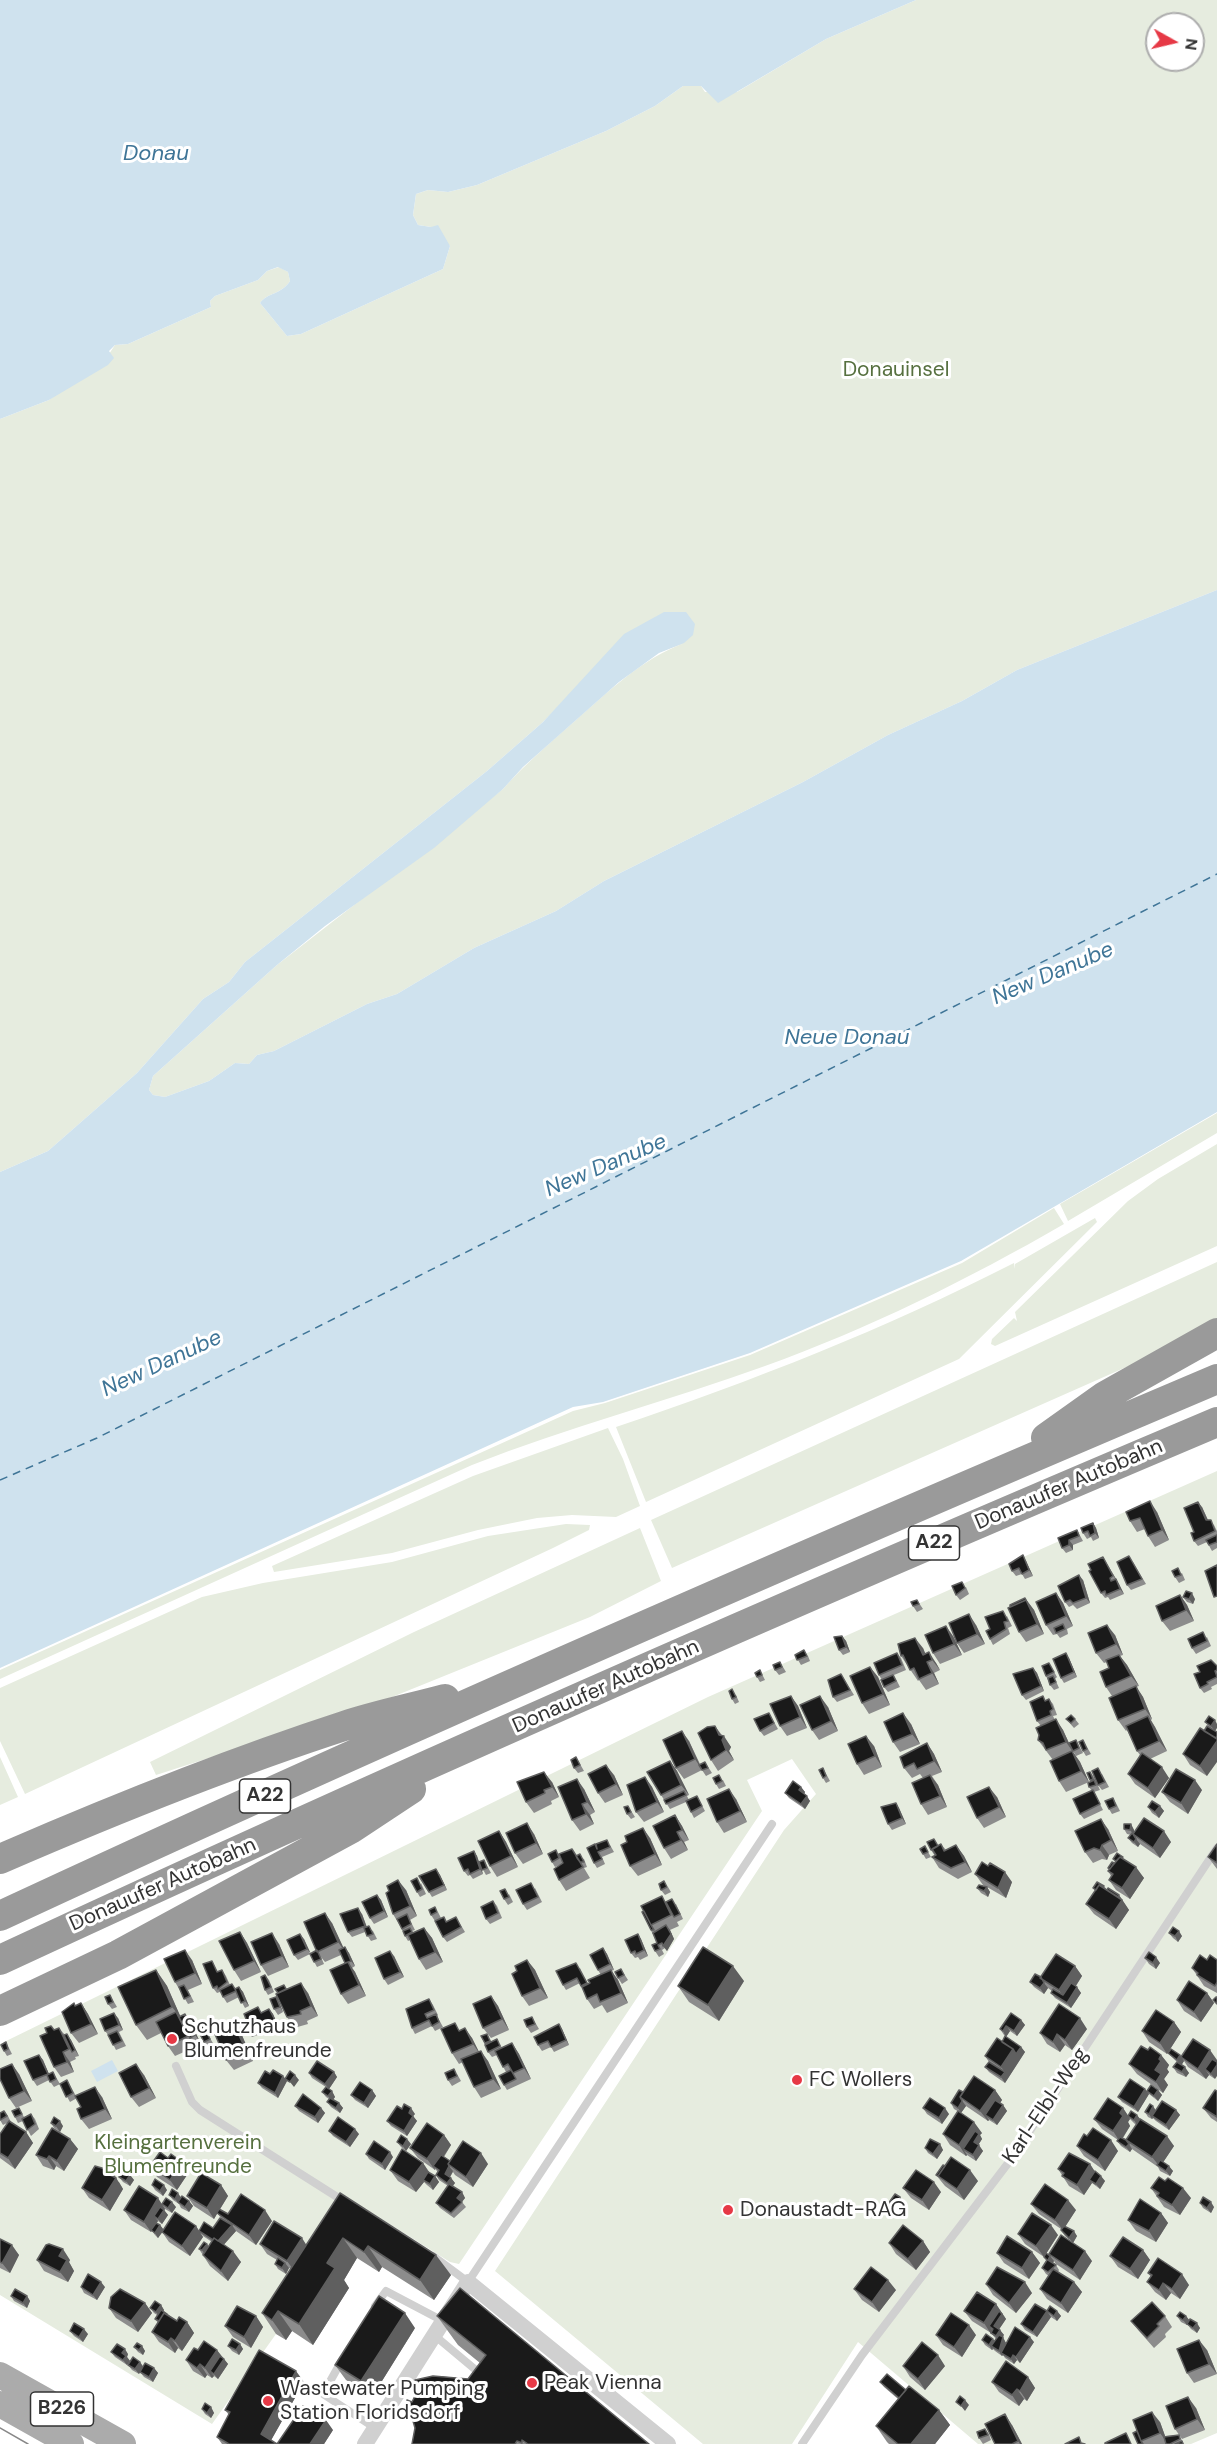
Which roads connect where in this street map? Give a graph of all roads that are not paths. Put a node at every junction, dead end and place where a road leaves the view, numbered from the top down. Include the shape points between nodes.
1 (1217, 1333) edge
2 (1217, 1379) edge
3 (1217, 1422) edge
4 (1000, 1471) junction
5 (530, 1677) junction
6 (487, 1739) junction
7 (772, 1824) dead end
8 (1217, 1848) edge
9 (0, 1859) edge
10 (0, 1916) edge
11 (0, 1960) edge
12 (0, 2011) edge
13 (176, 2066) dead end
14 (350, 2205) edge
15 (428, 2253) edge
16 (468, 2282) junction
17 (373, 2310) edge
18 (438, 2328) junction
19 (348, 2348) edge
20 (0, 2375) edge
21 (483, 2376) edge
22 (0, 2404) edge
23 (375, 2428) junction
24 (71, 2444) edge
25 (123, 2444) edge
26 (365, 2444) edge
27 (668, 2444) edge
28 (802, 2444) edge

1 - 4 highway via 1106,1396
2 - 4 highway, Donauufer Autobahn / A22
3 - 6 highway, Donauufer Autobahn / A22
4 - 5 highway, Donauufer Autobahn / A22
5 - 9 highway via 335,1729 200,1777
5 - 10 highway, Donauufer Autobahn / A22
6 - 11 highway, Donauufer Autobahn / A22
6 - 12 highway via 352,1828 118,1955
7 - 16 lane
8 - 28 lane, Karl-Elbl-Weg via 1012,2158 862,2355
13 - 14 lane via 192,2102 200,2110
15 - 16 lane
16 - 18 street
16 - 27 street
17 - 18 lane via 386,2291
18 - 21 lane
18 - 23 street
19 - 23 lane via 323,2394
20 - 25 main road, B226
22 - 24 main road, B226
23 - 26 street

